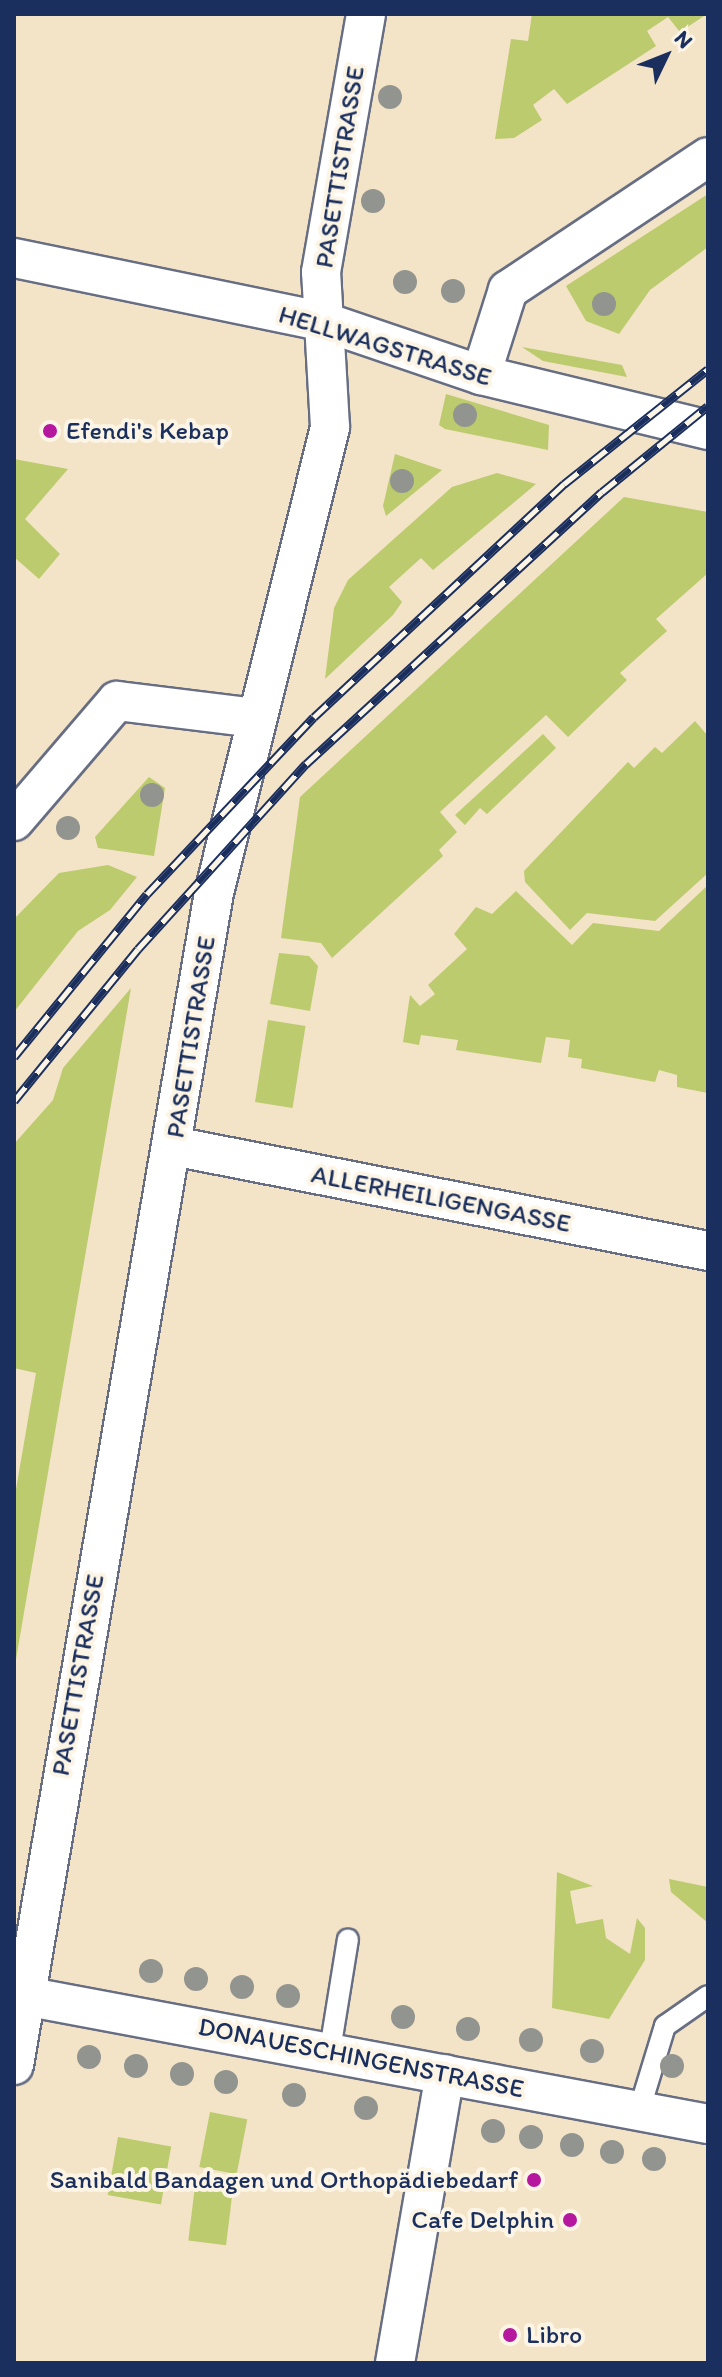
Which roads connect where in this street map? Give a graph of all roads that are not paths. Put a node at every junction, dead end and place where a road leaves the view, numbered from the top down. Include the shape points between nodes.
1 (366, 14) edge
2 (708, 157) edge
3 (14, 258) edge
4 (325, 322) junction
5 (481, 375) junction
6 (708, 430) edge
7 (256, 718) junction
8 (14, 821) edge
9 (173, 1146) junction
10 (708, 1251) edge
11 (348, 1939) dead end
12 (20, 1996) edge
13 (708, 1996) edge
14 (330, 2050) junction
15 (14, 2065) edge
16 (445, 2074) junction
17 (639, 2111) junction
18 (708, 2124) edge
19 (395, 2363) edge

1 - 4 street, PASETTISTRASSE via 321,272
2 - 5 street via 508,290
3 - 4 street, HELLWAGSTRASSE
4 - 5 street, HELLWAGSTRASSE
4 - 7 street, PASETTISTRASSE via 330,427
5 - 6 street, HELLWAGSTRASSE
7 - 8 street via 117,701
7 - 9 street, PASETTISTRASSE via 214,893
9 - 10 street, ALLERHEILIGENGASSE
9 - 12 street, PASETTISTRASSE
11 - 14 lane
12 - 14 street, DONAUESCHINGENSTRASSE
12 - 15 street, PASETTISTRASSE
13 - 17 lane via 665,2026
14 - 16 street, DONAUESCHINGENSTRASSE
16 - 17 street, DONAUESCHINGENSTRASSE
16 - 19 street
17 - 18 street, DONAUESCHINGENSTRASSE

